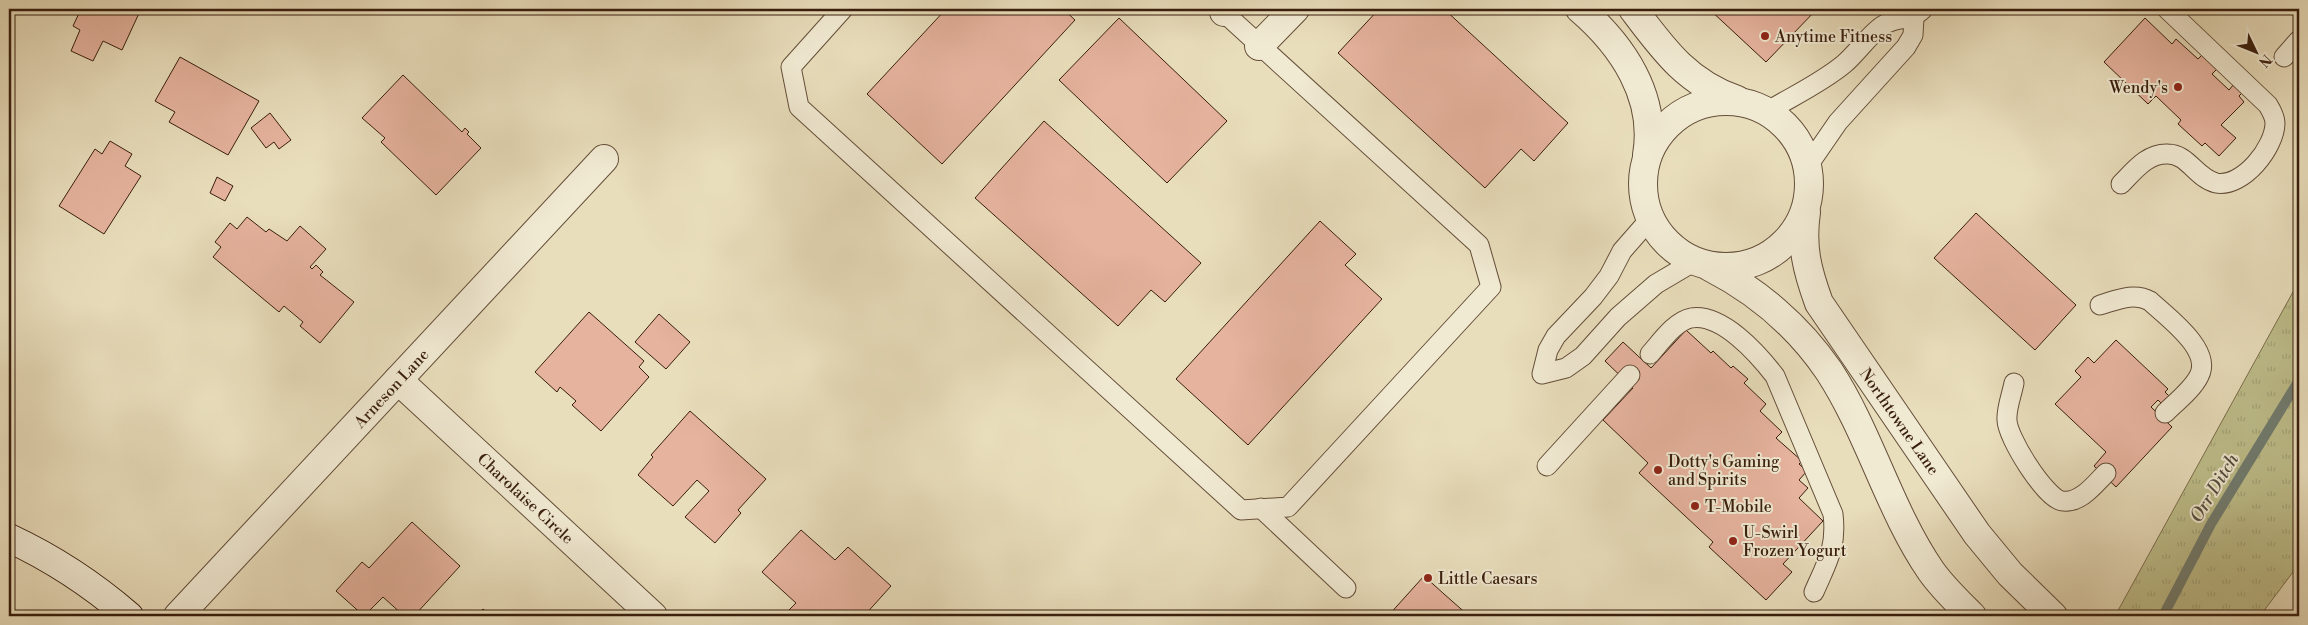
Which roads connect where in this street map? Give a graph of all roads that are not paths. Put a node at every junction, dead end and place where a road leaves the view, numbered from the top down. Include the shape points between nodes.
1 (843, 9) edge
2 (1295, 9) edge
3 (1580, 9) edge
4 (1633, 9) edge
5 (2167, 9) edge
6 (1224, 10) edge
7 (1918, 13) edge
8 (2299, 40) edge
9 (1260, 46) junction
10 (2284, 57) dead end
11 (1756, 107) junction
12 (604, 159) dead end
13 (1644, 167) junction
14 (1807, 167) junction
15 (2120, 184) dead end
16 (1808, 201) junction
17 (1650, 219) junction
18 (1702, 263) junction
19 (2100, 305) dead end
20 (1650, 354) dead end
21 (1630, 375) dead end
22 (398, 380) junction
23 (2014, 383) dead end
24 (2166, 413) dead end
25 (1547, 466) dead end
26 (2106, 473) dead end
27 (1261, 508) junction
28 (9, 538) edge
29 (1346, 588) dead end
30 (1814, 592) dead end
31 (129, 616) edge
32 (178, 616) edge
33 (653, 616) edge
34 (1972, 616) edge
35 (2054, 616) edge

1 - 27 lane via 791,67 799,107 1241,510
2 - 9 street
3 - 13 street via 1620,51 1644,97 1650,137
4 - 11 street via 1667,54 1688,74 1720,94
5 - 15 lane via 2268,105 2275,121 2274,137 2264,154 2235,180 2217,183 2203,177 2183,158 2168,154 2153,156 2143,162
6 - 9 lane
7 - 11 lane via 1881,26 1826,78
7 - 14 lane via 1913,35 1906,47 1838,122
8 - 10 lane
9 - 27 lane via 1479,245 1491,287 1288,507
11 - 13 street via 1717,101 1692,108 1670,122 1654,143
11 - 14 street via 1788,128 1802,150
12 - 22 street, Arneson Lane
13 - 17 street via 1643,193
14 - 16 street
16 - 18 street via 1798,225 1782,246 1760,260 1736,267
16 - 35 street, Northtowne Lane via 1804,245 1807,271 1819,303 1977,534 2010,574
17 - 18 street via 1664,241 1684,257
17 - 18 lane via 1622,251 1593,297 1556,336 1548,350 1542,374 1566,368 1583,356 1618,317 1656,284
18 - 34 street, Northtowne Lane via 1733,278 1770,306 1815,354 1840,392 1928,566
19 - 24 lane via 2141,296 2196,347 2202,358 2199,377
20 - 30 lane via 1678,325 1690,318 1707,320 1723,326 1745,344 1774,376 1833,514 1836,534
21 - 25 lane
22 - 32 street, Arneson Lane
22 - 33 street, Charolaise Circle
23 - 26 lane via 2006,419 2008,430 2040,484 2053,498 2063,502 2076,499
27 - 29 lane
28 - 31 street via 60,566

